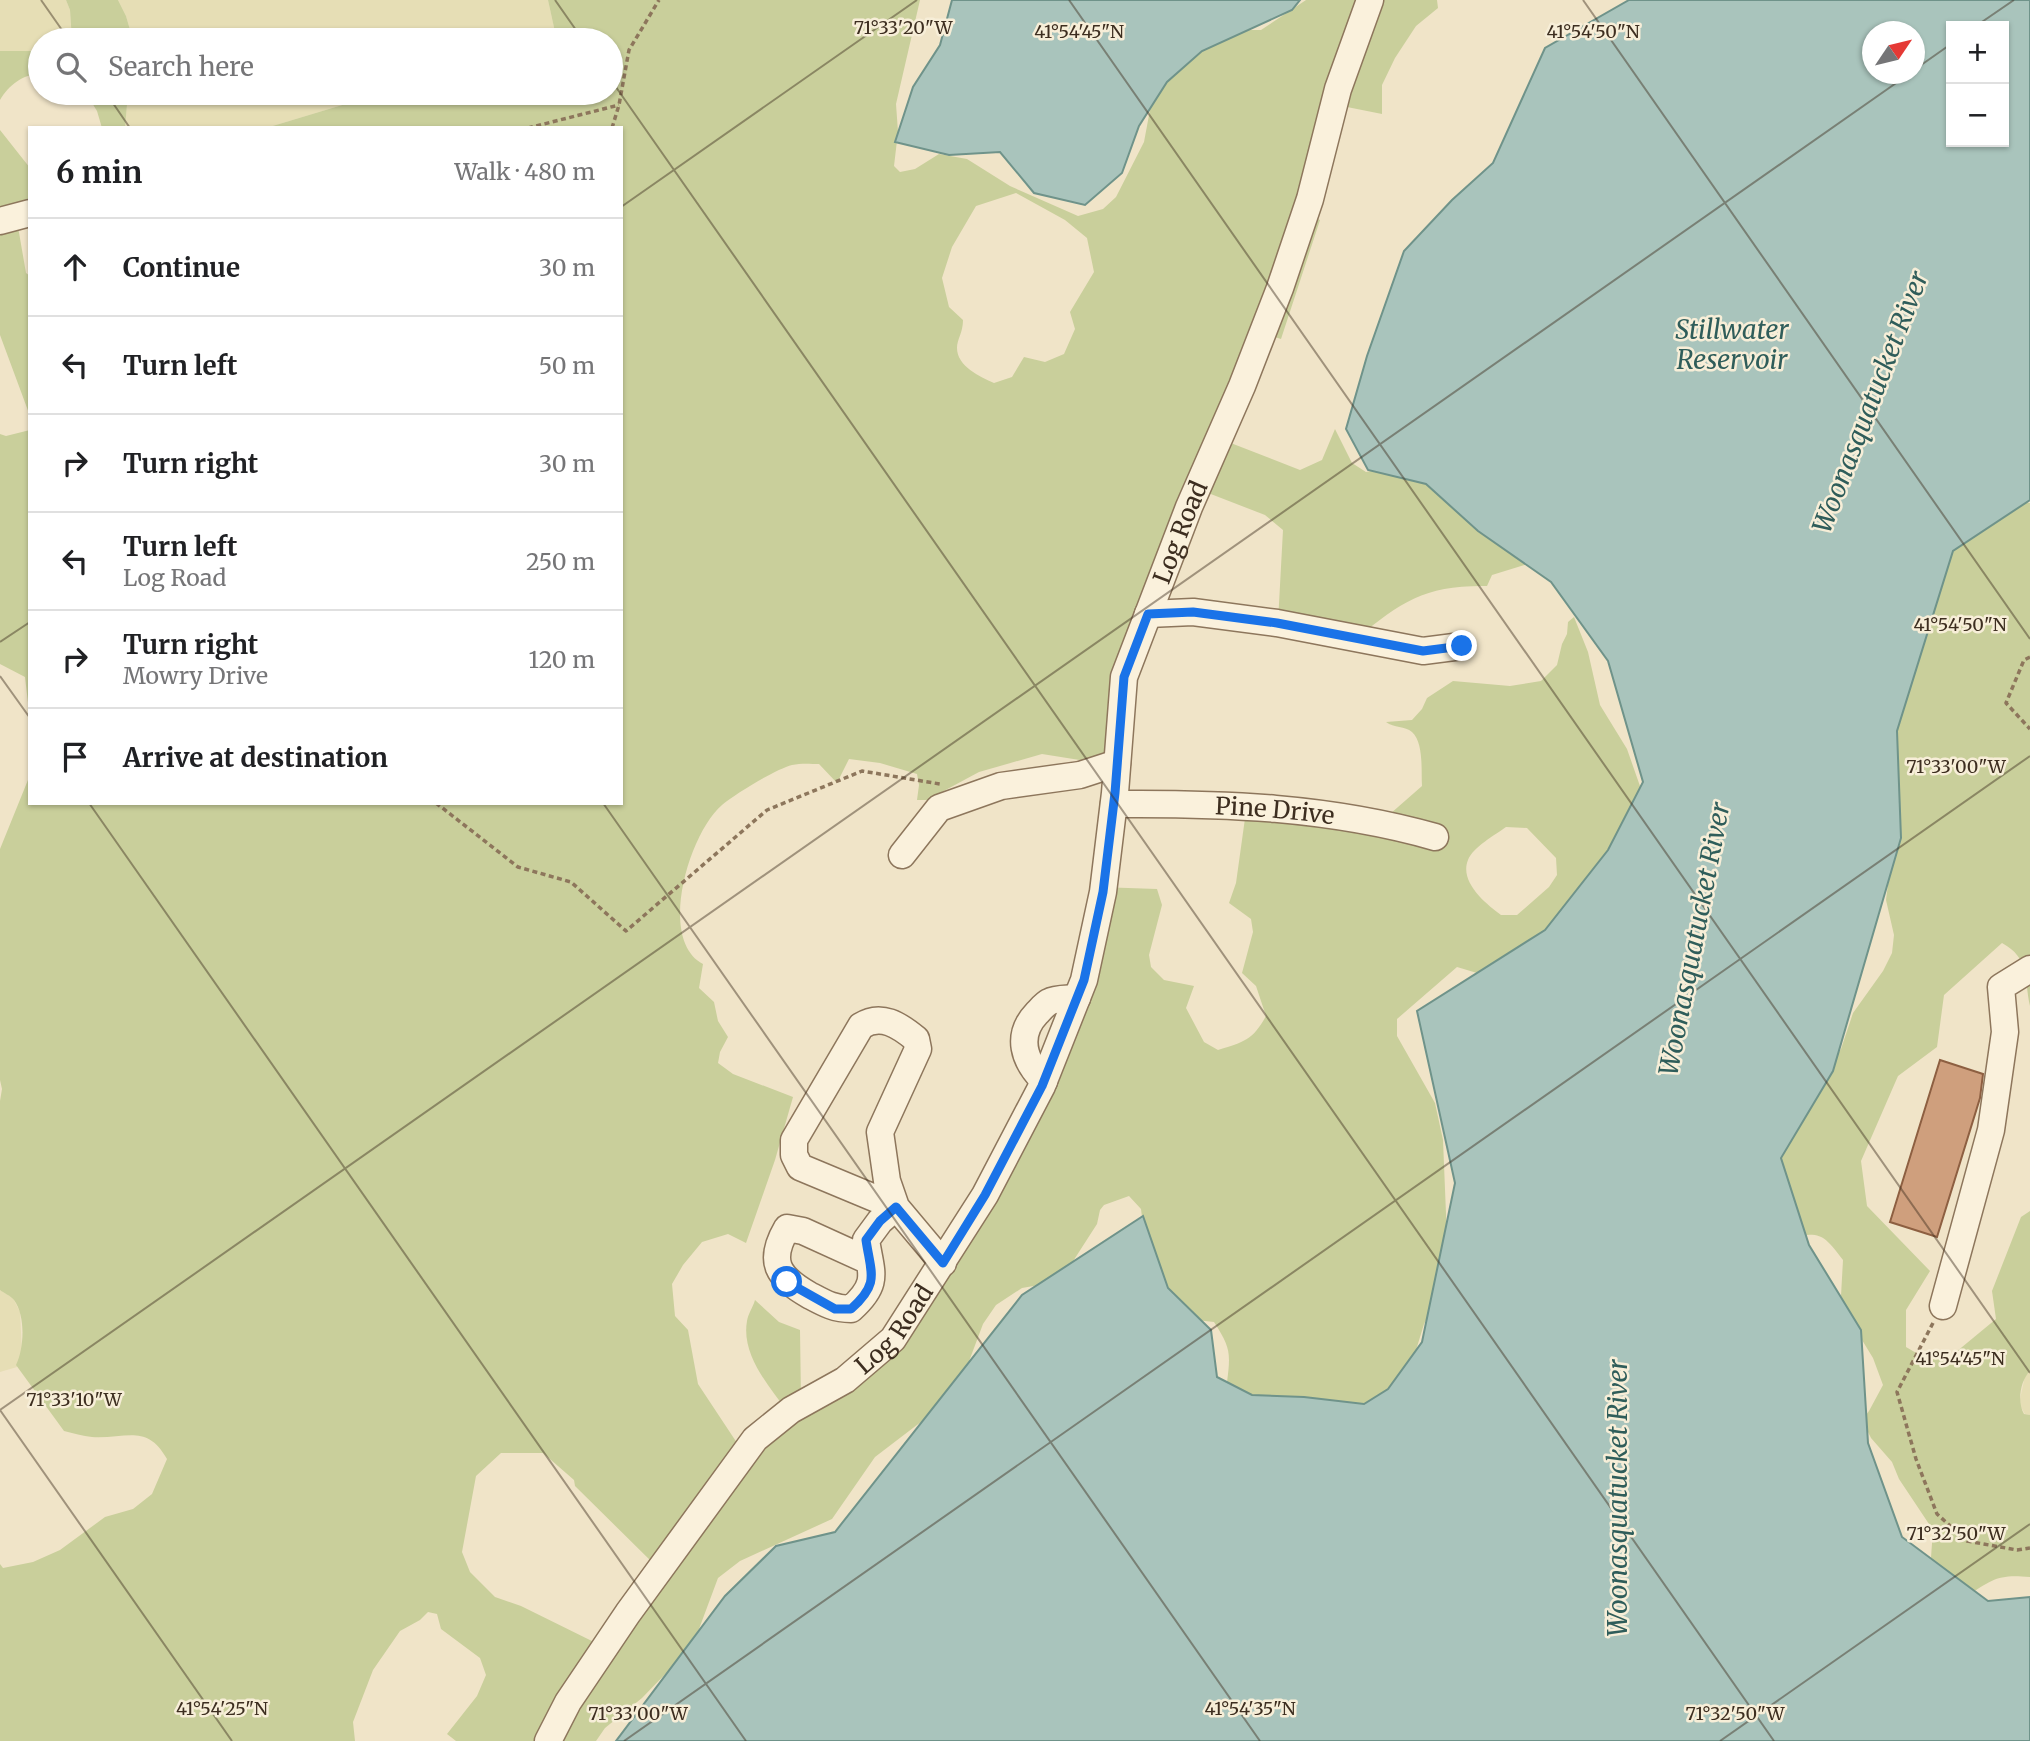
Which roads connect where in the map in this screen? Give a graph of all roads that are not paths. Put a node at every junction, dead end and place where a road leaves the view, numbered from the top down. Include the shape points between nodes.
1 (1370, 0) edge
2 (28, 214) edge
3 (0, 221) edge
4 (1148, 614) junction
5 (1462, 646) dead end
6 (1117, 763) junction
7 (1080, 775) junction
8 (1115, 798) junction
9 (1435, 837) dead end
10 (902, 855) dead end
11 (2030, 969) edge
12 (1077, 998) junction
13 (1044, 1081) junction
14 (896, 1207) junction
15 (869, 1261) dead end
16 (943, 1263) junction
17 (1943, 1306) road end
18 (548, 1741) edge

1 - 4 street, Log Road via 1338,89 1310,199 1280,288
2 - 3 street
4 - 5 street via 1193,612 1277,623 1423,651
4 - 6 street, Log Road via 1124,677
6 - 7 street
6 - 8 street, Log Road
7 - 8 street
7 - 10 street via 1001,786 939,808
8 - 9 street, Pine Drive via 1297,809
8 - 12 street, Log Road via 1103,892
11 - 17 street via 2000,987 2005,1032 1991,1130
12 - 13 street, Log Road
12 - 13 street via 1050,1001 1024,1033 1024,1051 1031,1068
13 - 16 street, Log Road via 985,1195
14 - 14 street via 880,1132 918,1049 916,1038 901,1027 870,1021 861,1027 794,1140 794,1156 800,1167
14 - 15 street via 866,1240
14 - 16 street
16 - 18 street, Log Road via 893,1339 845,1380 791,1410 755,1439 634,1604 568,1702

